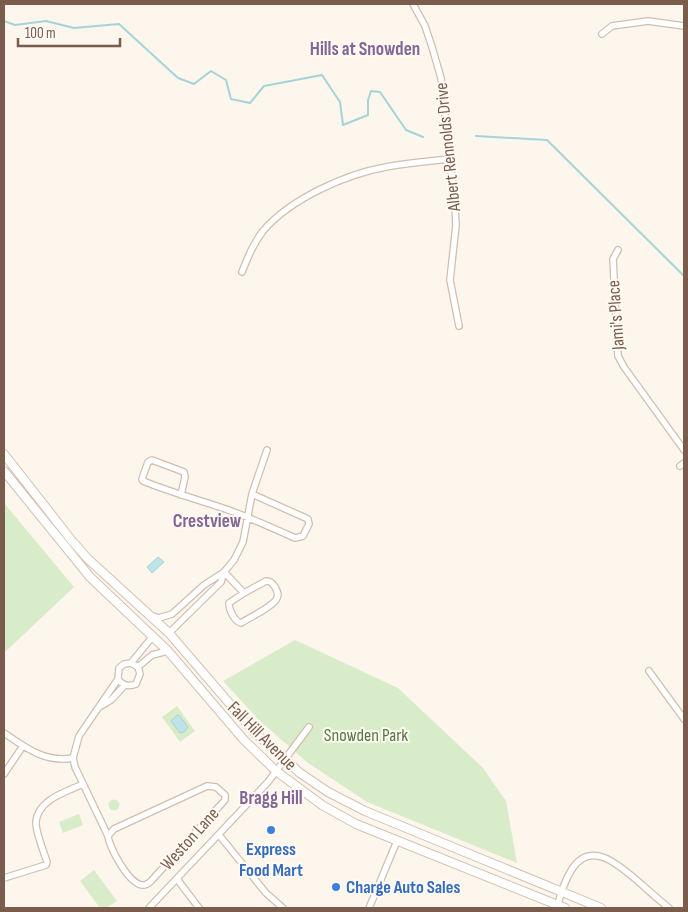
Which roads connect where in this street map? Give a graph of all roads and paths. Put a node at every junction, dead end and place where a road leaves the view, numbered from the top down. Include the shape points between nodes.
1 (413, 4) edge
2 (684, 26) edge
3 (602, 34) dead end
4 (451, 159) junction
5 (618, 250) dead end
6 (242, 272) dead end
7 (459, 326) dead end
8 (266, 450) dead end
9 (684, 450) edge
10 (4, 454) edge
11 (4, 471) edge
12 (252, 494) junction
13 (181, 495) junction
14 (248, 518) junction
15 (224, 572) junction
16 (244, 593) junction
17 (150, 616) junction
18 (169, 633) junction
19 (153, 636) junction
20 (168, 651) junction
21 (131, 663) junction
22 (138, 667) junction
23 (649, 671) dead end
24 (118, 678) junction
25 (125, 685) junction
26 (99, 706) junction
27 (684, 719) edge
28 (309, 727) dead end
29 (4, 733) edge
30 (23, 746) junction
31 (73, 758) junction
32 (284, 760) junction
33 (276, 771) junction
34 (4, 774) edge
35 (83, 784) junction
36 (218, 835) junction
37 (108, 836) junction
38 (396, 841) junction
39 (4, 878) edge
40 (177, 879) junction
41 (562, 892) junction
42 (560, 907) edge
43 (149, 908) edge
44 (199, 908) edge
45 (283, 908) edge
46 (369, 908) edge
47 (601, 908) edge
48 (669, 908) edge

1 - 4 street, Albert Rennolds Drive via 437,60
2 - 3 street via 648,21 612,26
4 - 6 street via 365,172 296,204 263,232 250,251
4 - 7 street, Albert Rennolds Drive via 456,225 450,269
5 - 9 street, Jami's Place via 612,259 618,356
8 - 12 street
10 - 17 main road, Fall Hill Avenue via 88,559
11 - 19 main road, Fall Hill Avenue via 90,577
12 - 14 street
12 - 14 street via 308,519 309,524 303,536 295,538
13 - 13 street via 142,481 148,462 152,460 184,472
13 - 14 street
14 - 15 street via 243,542
15 - 16 street
15 - 17 street via 172,614 160,618
15 - 18 street via 221,582
16 - 16 street via 269,581 278,597 273,604 240,623 235,620 229,603
17 - 18 main road, Fall Hill Avenue
18 - 19 main road
18 - 32 main road, Fall Hill Avenue via 247,724
19 - 20 main road, Fall Hill Avenue
19 - 21 street
20 - 22 street via 152,655
20 - 33 main road, Fall Hill Avenue via 244,740
21 - 22 street
21 - 24 street via 121,666
22 - 25 street via 138,681
23 - 27 street
24 - 25 street
24 - 26 street
25 - 26 street via 111,700
26 - 31 street via 79,736
28 - 32 street
29 - 30 street
30 - 31 street via 47,758
30 - 34 street
31 - 35 street, Weston Lane
32 - 33 street
32 - 41 main road, Fall Hill Avenue via 328,792 365,811
33 - 36 street
33 - 38 main road, Fall Hill Avenue via 322,805
35 - 37 street, Weston Lane
35 - 39 street via 51,800 41,810 36,821 46,865
36 - 40 street
36 - 45 street via 266,893
37 - 37 street, Weston Lane via 120,864 138,884 144,885 225,800 224,795 216,787 206,786 121,825
38 - 42 main road, Fall Hill Avenue
38 - 46 street
40 - 43 street
40 - 44 street
41 - 42 street
41 - 47 main road, Fall Hill Avenue
41 - 48 street via 576,864 586,857 601,856 618,864

